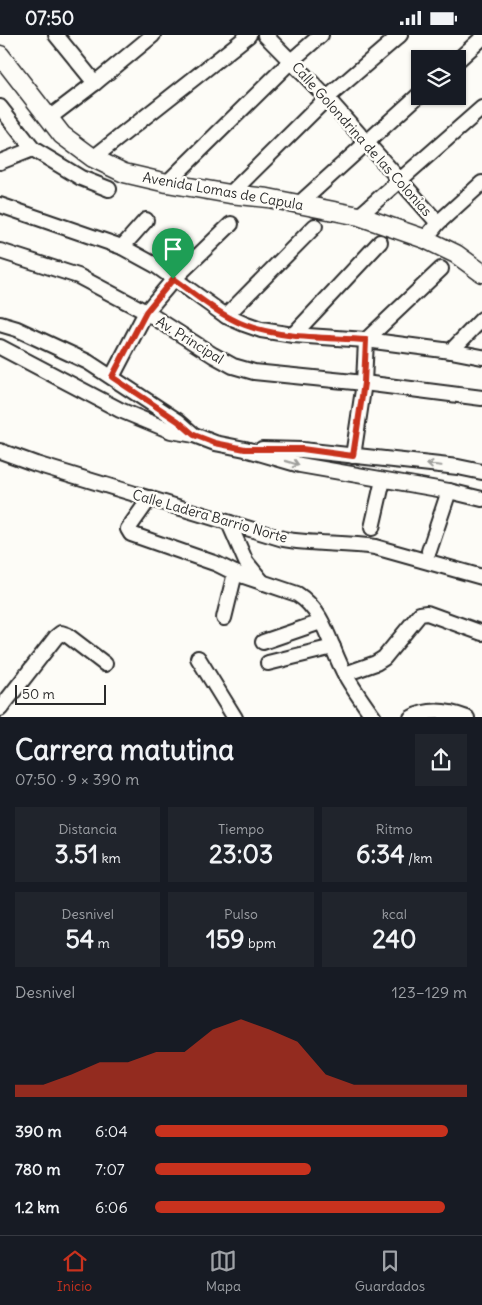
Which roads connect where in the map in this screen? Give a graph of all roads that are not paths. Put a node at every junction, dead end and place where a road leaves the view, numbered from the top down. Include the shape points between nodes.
1 (56, 35) edge
2 (153, 35) edge
3 (249, 35) edge
4 (265, 35) edge
5 (321, 35) edge
6 (400, 35) edge
7 (481, 39) edge
8 (466, 53) edge
9 (0, 55) edge
10 (291, 61) junction
11 (95, 83) junction
12 (327, 98) junction
13 (411, 102) edge
14 (0, 107) edge
15 (482, 108) edge
16 (49, 118) junction
17 (366, 142) junction
18 (33, 149) junction
19 (93, 158) junction
20 (0, 162) edge
21 (400, 182) junction
22 (167, 183) junction
23 (482, 183) edge
24 (109, 189) dead end
25 (230, 194) junction
26 (299, 204) junction
27 (0, 205) edge
28 (359, 217) junction
29 (146, 220) dead end
30 (438, 223) junction
31 (230, 224) dead end
32 (315, 226) dead end
33 (425, 239) junction
34 (380, 243) dead end
35 (122, 247) junction
36 (0, 251) edge
37 (441, 269) dead end
38 (482, 273) edge
39 (173, 279) junction
40 (146, 312) junction
41 (226, 315) junction
42 (482, 319) edge
43 (0, 324) edge
44 (293, 335) junction
45 (366, 340) junction
46 (0, 347) edge
47 (451, 351) junction
48 (482, 357) edge
49 (112, 377) junction
50 (364, 383) junction
51 (482, 398) edge
52 (194, 435) junction
53 (245, 449) junction
54 (0, 451) edge
55 (353, 456) junction
56 (482, 472) edge
57 (383, 480) junction
58 (449, 491) junction
59 (150, 498) junction
60 (482, 499) edge
61 (229, 523) junction
62 (372, 528) dead end
63 (429, 551) dead end
64 (235, 573) junction
65 (482, 577) edge
66 (263, 583) junction
67 (224, 618) dead end
68 (321, 622) junction
69 (482, 633) edge
70 (263, 642) dead end
71 (333, 647) junction
72 (198, 658) dead end
73 (268, 663) dead end
74 (105, 664) dead end
75 (345, 674) junction
76 (0, 709) edge
77 (235, 717) edge
78 (374, 717) edge
79 (411, 717) edge
80 (467, 717) edge

1 - 11 street
2 - 11 street
3 - 19 street
4 - 10 street, Calle Golondrina de las Colonias
5 - 10 street
6 - 12 street
7 - 8 street
9 - 16 street, Avenida Lomas de Capula
10 - 12 street, Calle Golondrina de las Colonias
10 - 22 street
11 - 16 street
12 - 17 street, Calle Golondrina de las Colonias
12 - 25 street
13 - 17 street
14 - 18 street
15 - 21 street
16 - 19 street, Avenida Lomas de Capula via 62,135
17 - 21 street, Calle Golondrina de las Colonias
17 - 26 street
18 - 20 street
18 - 24 street via 81,178
19 - 22 street, Avenida Lomas de Capula via 124,173
21 - 28 street
21 - 30 street, Calle Golondrina de las Colonias
22 - 25 street, Avenida Lomas de Capula
23 - 30 street
25 - 26 street, Avenida Lomas de Capula
26 - 28 street, Avenida Lomas de Capula
27 - 35 street
28 - 33 street, Avenida Lomas de Capula
29 - 35 street
30 - 33 street
31 - 39 street
32 - 41 street
33 - 38 street, Avenida Lomas de Capula via 456,254
34 - 44 street
35 - 39 street
36 - 40 street, Av. Principal via 78,276
37 - 45 street
39 - 40 street
39 - 41 street
40 - 49 street
40 - 50 street, Av. Principal via 233,366 254,372
41 - 44 street via 244,324
42 - 47 street
43 - 49 street via 88,362
44 - 45 street
45 - 47 street
45 - 50 street
46 - 52 street via 120,410 171,431
47 - 48 street
49 - 52 street
50 - 51 street, Av. Principal
50 - 55 street
52 - 53 street
53 - 55 street via 302,449
53 -> 57 street via 300,465
54 - 59 street, Calle Ladera Barrio Norte
56 -> 55 street
57 - 58 street
57 - 62 street
58 - 60 street
58 - 63 street
59 - 61 street, Calle Ladera Barrio Norte
59 - 64 street via 128,529 131,534
61 - 65 street, Calle Ladera Barrio Norte via 292,541 375,547
61 - 66 street via 246,562
64 - 66 street
64 - 67 street
66 - 68 street via 304,598
68 - 70 street
68 - 71 street
69 - 75 street via 427,613 420,614 384,658
71 - 73 street
71 - 75 street
72 - 77 street
74 - 76 street via 61,633
75 - 78 street
79 - 80 street via 432,711

